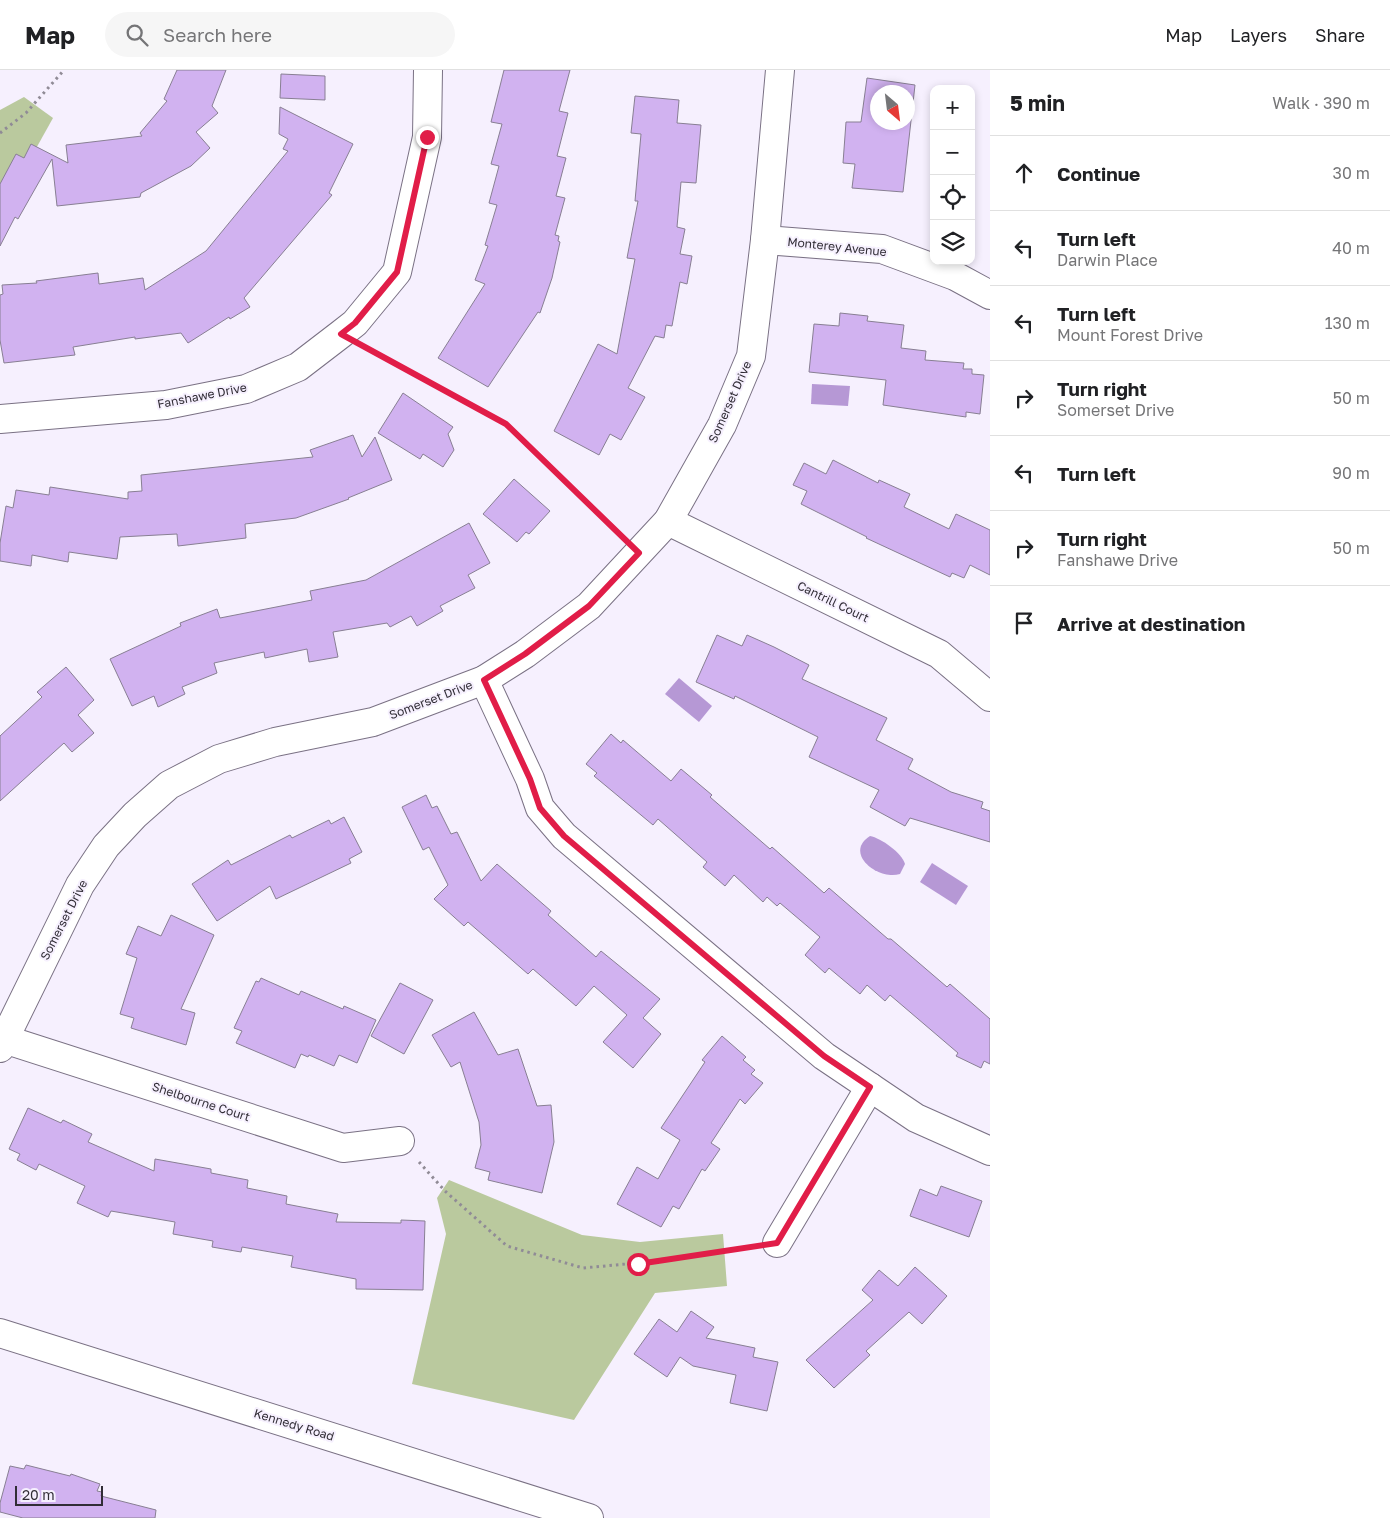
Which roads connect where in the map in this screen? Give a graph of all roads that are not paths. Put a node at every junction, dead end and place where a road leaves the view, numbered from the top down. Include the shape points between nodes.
1 (428, 70) edge
2 (780, 70) edge
3 (765, 240) junction
4 (990, 295) edge
5 (0, 418) edge
6 (668, 521) junction
7 (484, 680) junction
8 (990, 696) edge
9 (2, 1044) edge
10 (870, 1087) junction
11 (400, 1141) road end
12 (990, 1151) edge
13 (777, 1243) road end
14 (0, 1333) edge
15 (589, 1518) edge

1 - 5 street, Fanshawe Drive via 427,137 397,272 355,323 298,367 246,389 166,405
2 - 3 street, Somerset Drive
3 - 4 street, Monterey Avenue via 882,249 955,276
3 - 6 street, Somerset Drive via 751,356 722,425
6 - 7 street, Somerset Drive via 589,606
6 - 8 street, Cantrill Court via 940,654
7 - 9 street, Somerset Drive via 373,722 275,742 219,759 170,785 123,827 80,885
7 - 10 street via 540,808 564,836 824,1056
9 - 11 street, Shelbourne Court via 343,1148
10 - 12 street via 916,1118
10 - 13 street
14 - 15 street, Kennedy Road

